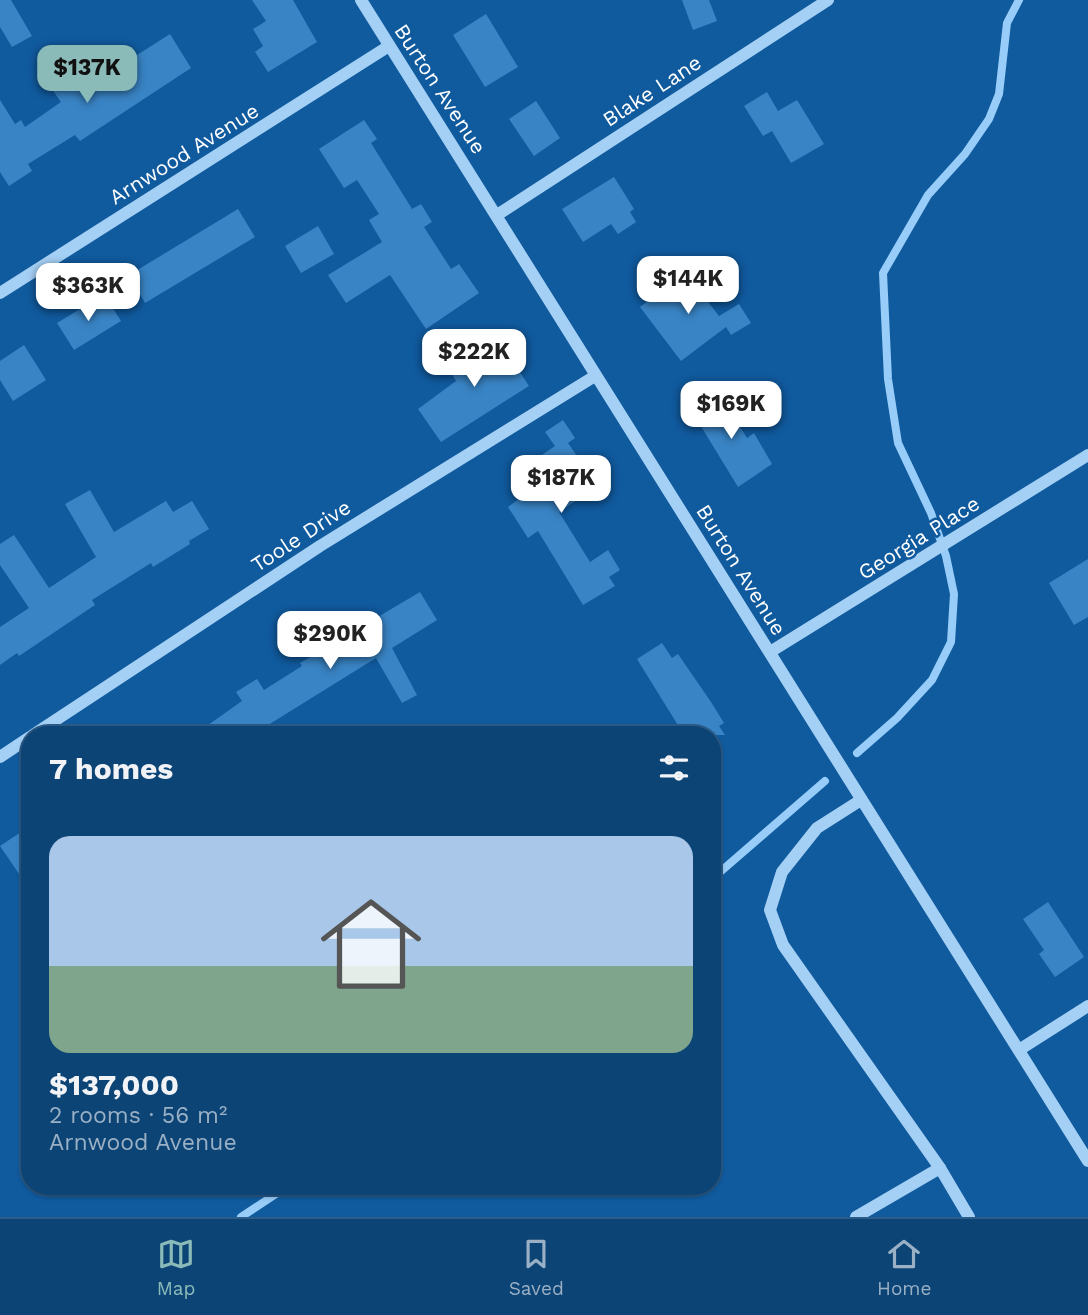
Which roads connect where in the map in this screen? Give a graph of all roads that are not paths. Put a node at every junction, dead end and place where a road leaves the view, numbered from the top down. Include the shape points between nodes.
1 (361, 0) edge
2 (828, 0) edge
3 (389, 47) junction
4 (498, 215) junction
5 (0, 293) edge
6 (595, 376) junction
7 (1088, 455) edge
8 (770, 652) junction
9 (46, 726) edge
10 (21, 743) edge
11 (0, 757) edge
12 (861, 800) junction
13 (1088, 1006) edge
14 (1019, 1051) junction
15 (1088, 1161) edge
16 (940, 1168) junction
17 (856, 1217) edge
18 (969, 1217) edge

1 - 3 street, Burton Avenue
2 - 4 street, Blake Lane
3 - 4 street, Burton Avenue
3 - 5 street, Arnwood Avenue
4 - 6 street, Burton Avenue
6 - 8 street, Burton Avenue
6 - 9 street, Toole Drive via 320,546
7 - 8 street, Georgia Place
8 - 12 street, Burton Avenue
10 - 11 street, Toole Drive
12 - 14 street, Burton Avenue
12 - 16 street via 817,828 782,872 770,909 783,945
13 - 14 street
14 - 15 street, Burton Avenue
16 - 17 street
16 - 18 street

